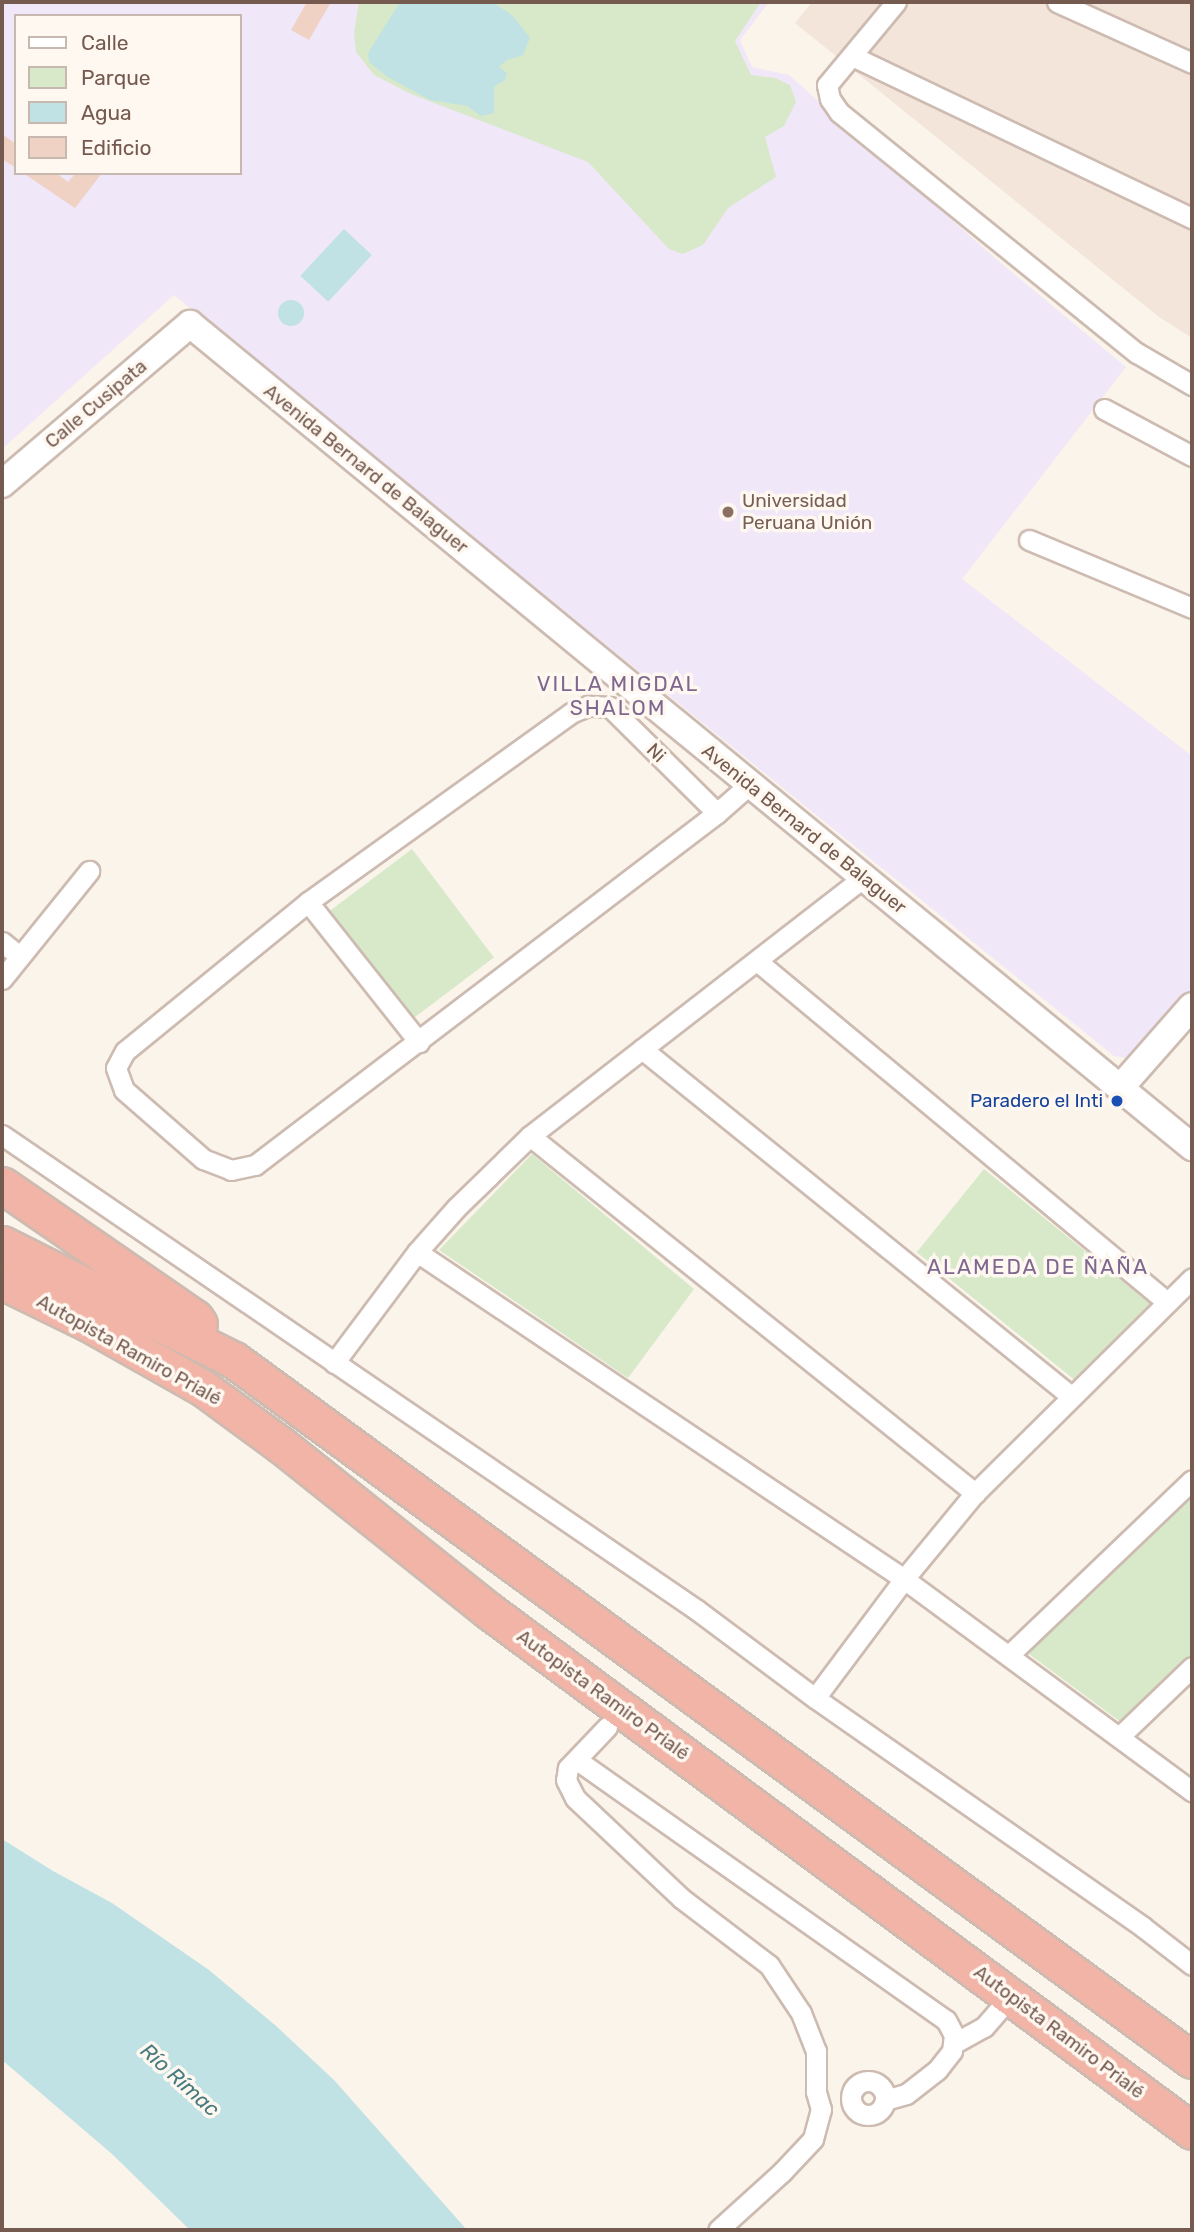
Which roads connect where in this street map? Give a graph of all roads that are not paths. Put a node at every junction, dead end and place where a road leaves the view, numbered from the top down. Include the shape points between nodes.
1 (1057, 2) edge
2 (889, 4) edge
3 (852, 57) junction
4 (1192, 63) edge
5 (1192, 218) edge
6 (190, 324) joint
7 (1192, 385) edge
8 (1104, 409) dead end
9 (1192, 456) edge
10 (2, 484) edge
11 (1029, 540) dead end
12 (1192, 608) edge
13 (749, 785) junction
14 (717, 813) junction
15 (89, 871) dead end
16 (863, 878) junction
17 (308, 902) junction
18 (2, 942) edge
19 (19, 956) junction
20 (757, 961) junction
21 (2, 979) edge
22 (1192, 1006) edge
23 (419, 1042) junction
24 (642, 1049) junction
25 (1119, 1087) junction
26 (2, 1135) edge
27 (530, 1136) junction
28 (1192, 1147) edge
29 (2, 1185) edge
30 (2, 1244) edge
31 (417, 1252) junction
32 (1192, 1278) edge
33 (2, 1281) edge
34 (1167, 1302) junction
35 (216, 1351) junction
36 (334, 1363) junction
37 (1072, 1396) junction
38 (1192, 1480) edge
39 (975, 1493) junction
40 (904, 1579) junction
41 (1009, 1655) junction
42 (1192, 1667) edge
43 (815, 1698) junction
44 (607, 1727) dead end
45 (1119, 1737) junction
46 (577, 1760) junction
47 (1192, 1791) edge
48 (1192, 1965) edge
49 (1011, 1996) junction
50 (953, 2044) junction
51 (1192, 2060) edge
52 (886, 2100) dead end
53 (1192, 2131) edge
54 (718, 2230) edge

1 - 4 street
2 - 3 street
3 - 5 street
3 - 7 street via 827,85 830,99 852,125 1137,352
6 - 10 street, Calle Cusipata
6 - 13 street, Avenida Bernard de Balaguer
8 - 9 street
11 - 12 street
13 - 14 street
13 - 16 street, Avenida Bernard de Balaguer
14 - 17 street, Ni via 610,707 588,706 571,713
14 - 23 street
15 - 19 street
16 - 20 street
16 - 25 street, Avenida Bernard de Balaguer
17 - 23 street
17 - 23 street via 125,1051 116,1068 124,1090 203,1159 231,1170 255,1165
18 - 19 street
19 - 21 street
20 - 24 street
20 - 34 street
22 - 25 street
24 - 27 street
24 - 37 street
25 - 28 street, Avenida Bernard de Balaguer
26 - 36 street
27 - 31 street
27 - 39 street
29 - 35 highway via 195,1318
30 - 35 highway, Autopista Ramiro Prialé
31 - 36 street
31 - 40 street
32 - 34 street
33 - 49 highway, Autopista Ramiro Prialé via 203,1388 489,1611
34 - 37 street
35 - 51 highway, Autopista Ramiro Prialé via 292,1401
36 - 43 street via 697,1611
37 - 39 street
38 - 41 street
39 - 40 street
40 - 41 street
40 - 43 street
41 - 45 street
42 - 45 street
43 - 48 street
44 - 46 street
45 - 47 street
46 - 50 street via 946,2020
46 - 54 street via 568,1768 566,1780 575,1798 681,1898 769,1965 801,2013 816,2051 816,2092 821,2109 813,2139
49 - 50 street via 984,2027
49 - 53 highway, Autopista Ramiro Prialé
50 - 52 street via 937,2070 906,2094

